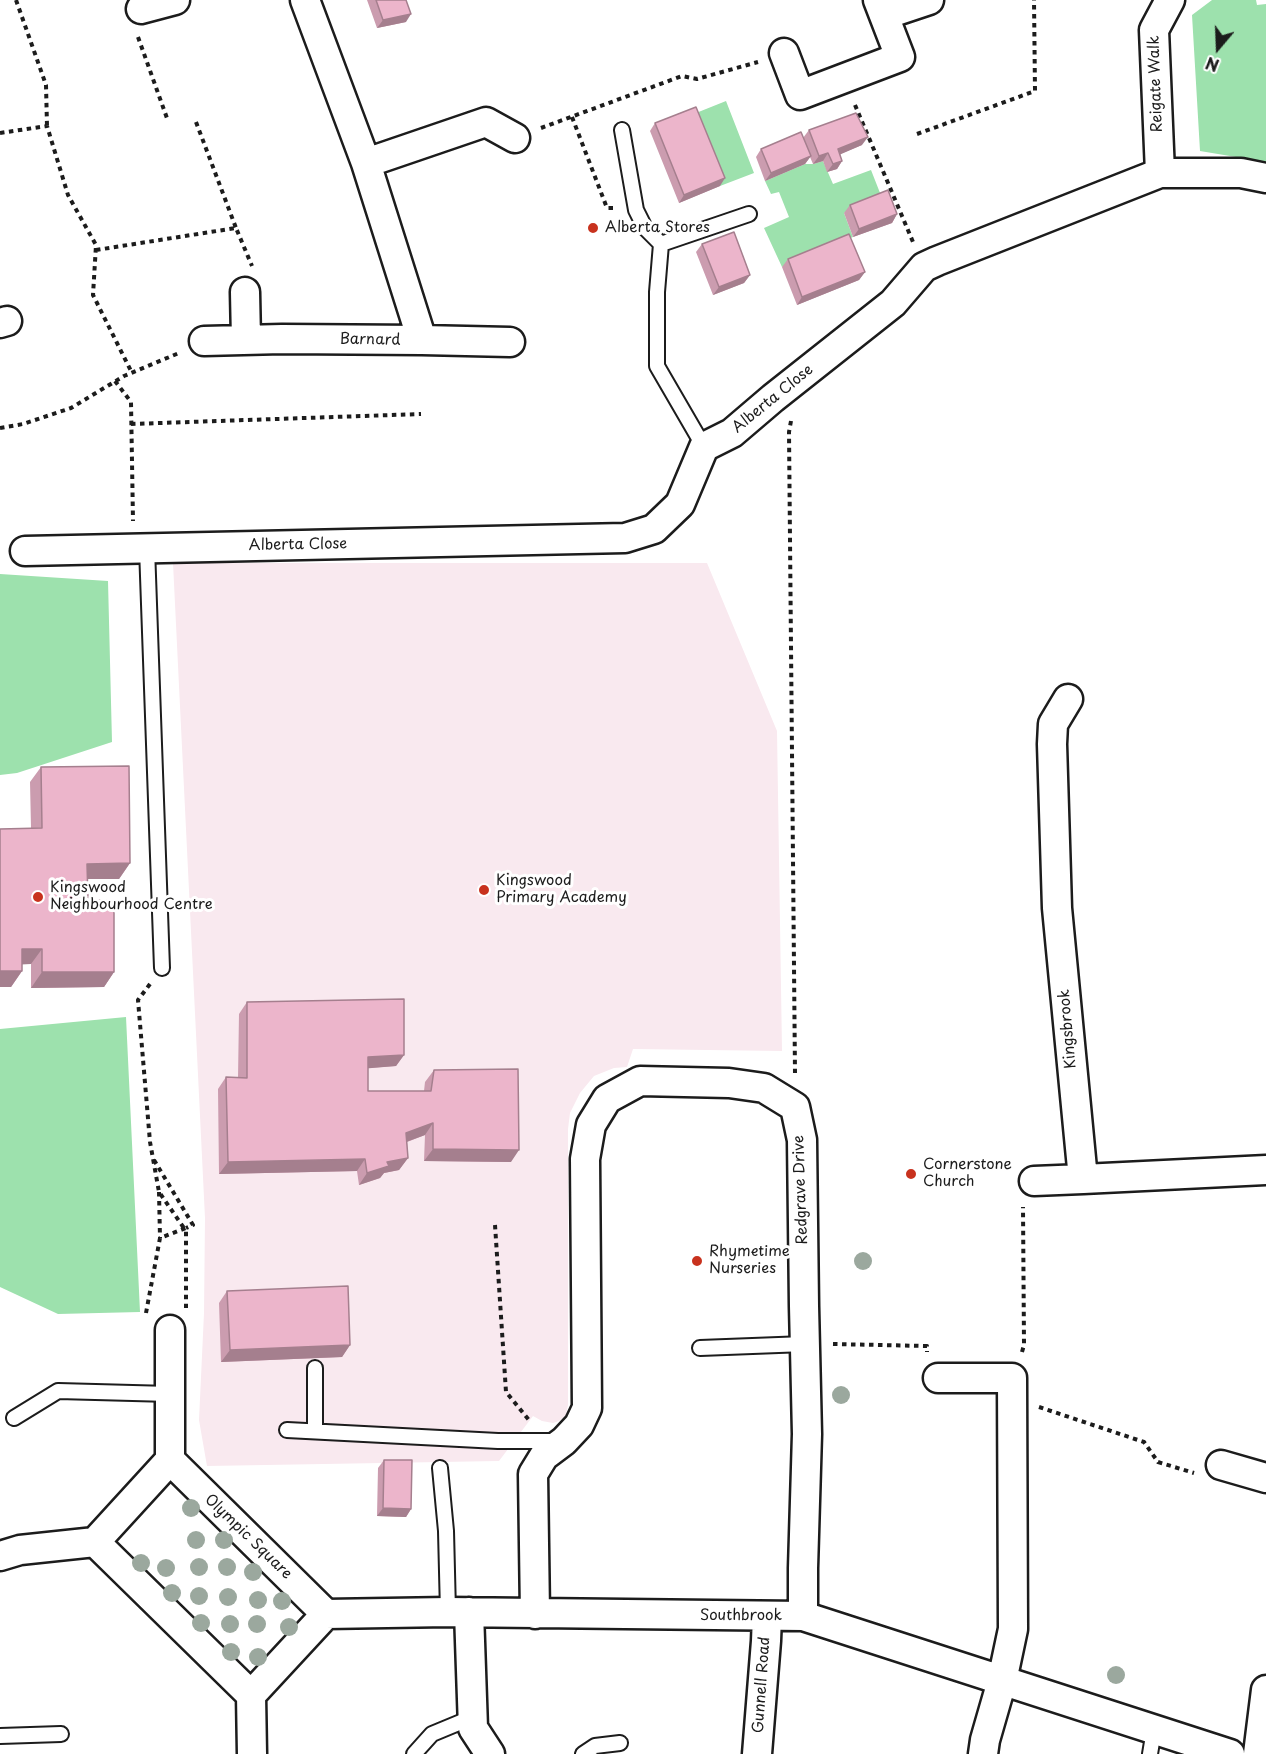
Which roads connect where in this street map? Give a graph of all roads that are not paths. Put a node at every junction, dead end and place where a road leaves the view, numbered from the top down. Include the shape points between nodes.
1 (175, 0) edge
2 (304, 0) edge
3 (928, 0) edge
4 (1170, 0) edge
5 (881, 7) edge
6 (141, 9) road end
7 (784, 53) road end
8 (622, 130) dead end
9 (515, 138) road end
10 (366, 163) junction
11 (1160, 173) junction
12 (1266, 178) edge
13 (749, 214) dead end
14 (662, 244) junction
15 (250, 282) road end
16 (246, 340) junction
17 (422, 340) junction
18 (204, 341) road end
19 (510, 342) dead end
20 (704, 447) junction
21 (141, 548) junction
22 (25, 550) dead end
23 (1068, 699) dead end
24 (162, 968) road end
25 (1266, 1170) edge
26 (1083, 1179) junction
27 (1034, 1181) road end
28 (170, 1330) road end
29 (805, 1344) junction
30 (700, 1348) dead end
31 (315, 1368) edge
32 (938, 1378) road end
33 (170, 1394) junction
34 (14, 1418) dead end
35 (287, 1430) dead end
36 (315, 1431) junction
37 (555, 1441) junction
38 (170, 1460) junction
39 (1221, 1465) road end
40 (440, 1468) dead end
41 (1266, 1478) edge
42 (95, 1542) junction
43 (0, 1557) edge
44 (459, 1612) junction
45 (326, 1614) junction
46 (535, 1614) junction
47 (767, 1616) junction
48 (803, 1616) junction
49 (1002, 1681) junction
50 (1266, 1690) edge
51 (251, 1695) junction
52 (473, 1717) junction
53 (61, 1734) dead end
54 (0, 1736) edge
55 (1152, 1742) edge
56 (620, 1743) dead end
57 (252, 1754) edge
58 (414, 1754) edge
59 (490, 1754) edge
60 (583, 1754) edge
61 (757, 1754) edge
62 (983, 1754) edge
63 (1230, 1754) edge
64 (1258, 1754) edge

1 - 6 street
2 - 10 street, Barnard
3 - 5 street
4 - 11 street, Reigate Walk via 1154,30
5 - 7 street via 900,57 800,95
8 - 14 lane via 636,210 645,228
9 - 10 street via 486,123
10 - 17 street, Barnard
11 - 12 street, Alberta Close via 1241,173
11 - 20 street, Alberta Close via 924,267 893,303 732,433
13 - 14 lane
14 - 20 lane via 657,292 657,366
15 - 16 street
16 - 17 street, Barnard
16 - 18 street, Barnard
17 - 19 street
20 - 21 street, Alberta Close via 680,504 654,529 625,538
21 - 22 street, Alberta Close
21 - 24 lane
23 - 26 street, Kingsbrook via 1053,724 1052,756 1057,908
25 - 26 street
26 - 27 street
28 - 33 street
29 - 30 lane
29 - 37 street, Redgrave Drive via 802,1140 795,1107 764,1088 729,1083 640,1081 608,1099 591,1125 585,1159 587,1408 579,1425
29 - 48 street, Redgrave Drive
31 - 36 lane
32 - 49 street via 1012,1391 1013,1629
33 - 34 lane via 58,1391
33 - 38 street
35 - 36 lane
36 - 37 lane
37 - 46 street via 533,1474
38 - 42 street
38 - 45 street, Olympic Square
39 - 41 street
40 - 44 lane
42 - 43 street via 20,1550
42 - 51 street
44 - 45 street
44 - 46 street, Southbrook
44 - 52 street
45 - 51 street
46 - 47 street, Southbrook
47 - 48 street, Southbrook
47 - 61 street, Gunnell Road
48 - 49 street, Southbrook
49 - 55 street, Southbrook
49 - 62 street
50 - 64 street
51 - 57 street
52 - 58 lane via 432,1734
52 - 59 street via 473,1728
53 - 54 lane
55 - 63 street, Southbrook
56 - 60 lane via 595,1746

